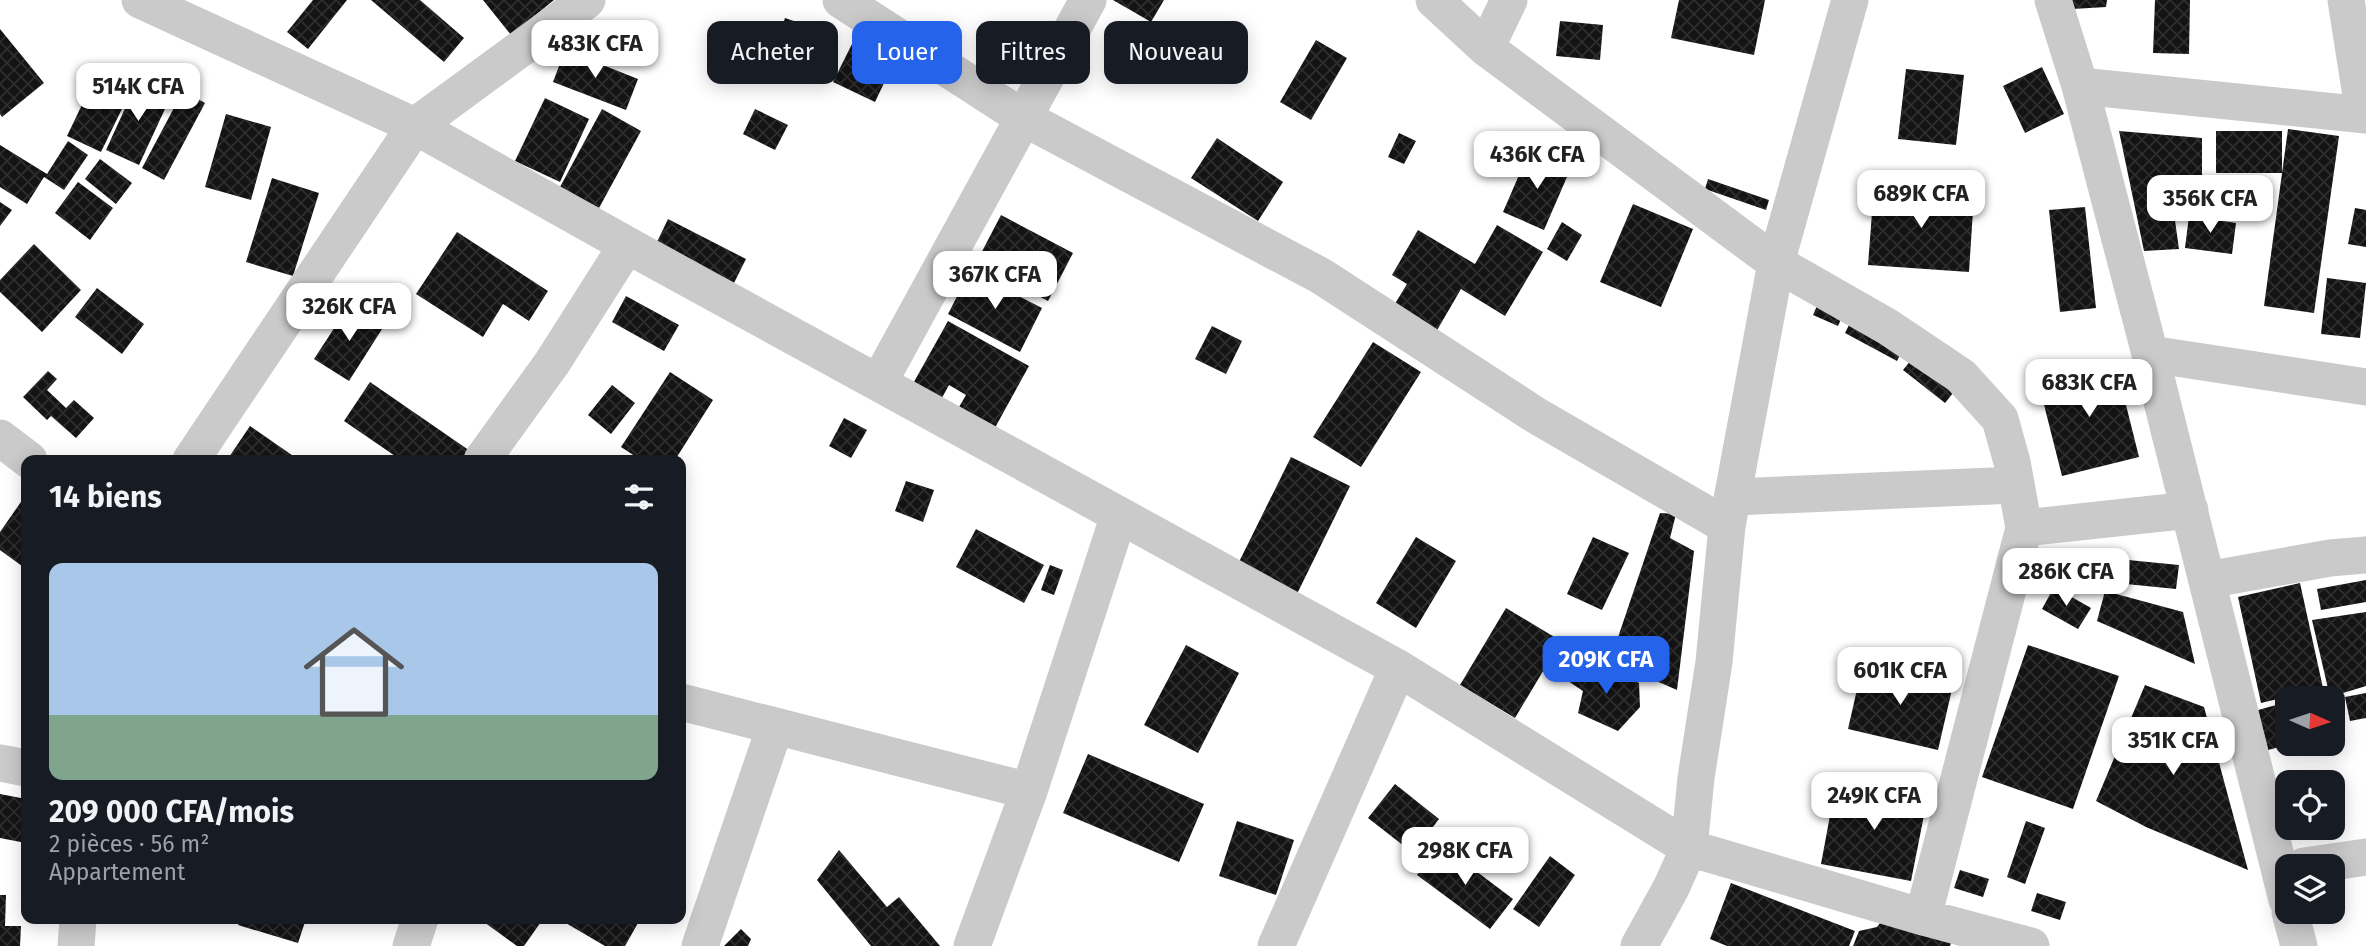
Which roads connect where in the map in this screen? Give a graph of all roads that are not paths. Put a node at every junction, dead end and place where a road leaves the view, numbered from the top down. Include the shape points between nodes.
1 (140, 0) edge
2 (587, 0) edge
3 (841, 0) edge
4 (1088, 0) edge
5 (1434, 0) edge
6 (1509, 0) edge
7 (1850, 0) edge
8 (2053, 0) edge
9 (2346, 0) edge
10 (1486, 48) junction
11 (2080, 86) junction
12 (2365, 115) edge
13 (1022, 117) junction
14 (415, 126) junction
15 (627, 245) junction
16 (1776, 263) junction
17 (2150, 354) junction
18 (878, 382) junction
19 (2366, 387) edge
20 (0, 438) edge
21 (22, 455) edge
22 (194, 455) edge
23 (486, 455) edge
24 (2016, 485) junction
25 (2190, 510) junction
26 (1730, 511) junction
27 (1119, 514) junction
28 (2024, 528) junction
29 (2366, 555) edge
30 (2207, 580) junction
31 (1398, 668) junction
32 (686, 703) edge
33 (775, 727) junction
34 (0, 763) edge
35 (21, 767) edge
36 (1029, 792) junction
37 (1689, 848) junction
38 (2284, 854) edge
39 (2366, 857) edge
40 (2345, 862) edge
41 (1923, 917) junction
42 (78, 924) edge
43 (418, 924) edge
44 (2293, 924) edge
45 (1993, 941) edge
46 (76, 946) edge
47 (411, 946) edge
48 (700, 946) edge
49 (972, 946) edge
50 (1276, 946) edge
51 (1639, 946) edge
52 (2031, 946) edge
53 (2299, 946) edge

1 - 14 street
2 - 14 street
3 - 13 street
4 - 13 street
5 - 10 street
6 - 10 street
7 - 16 street
8 - 11 street
9 - 12 street
10 - 16 street
11 - 12 street
11 - 17 street
13 - 18 street
13 - 26 street via 1321,276 1537,416
14 - 15 street
14 - 22 street
15 - 18 street
15 - 23 street via 552,363
16 - 24 street via 1888,327 1961,376 2000,419
16 - 26 street
17 - 19 street
17 - 25 street
18 - 27 street
20 - 21 street
24 - 26 street
24 - 28 street
25 - 28 street
25 - 30 street
26 - 37 street
27 - 31 street
27 - 36 street
28 - 41 street
29 - 30 street
30 - 38 street
31 - 37 street
31 - 50 street
32 - 33 street
33 - 36 street
33 - 48 street
34 - 35 street
36 - 49 street
37 - 41 street
37 - 51 street
39 - 40 street
41 - 45 street
42 - 46 street
43 - 47 street
44 - 53 street
45 - 52 street

